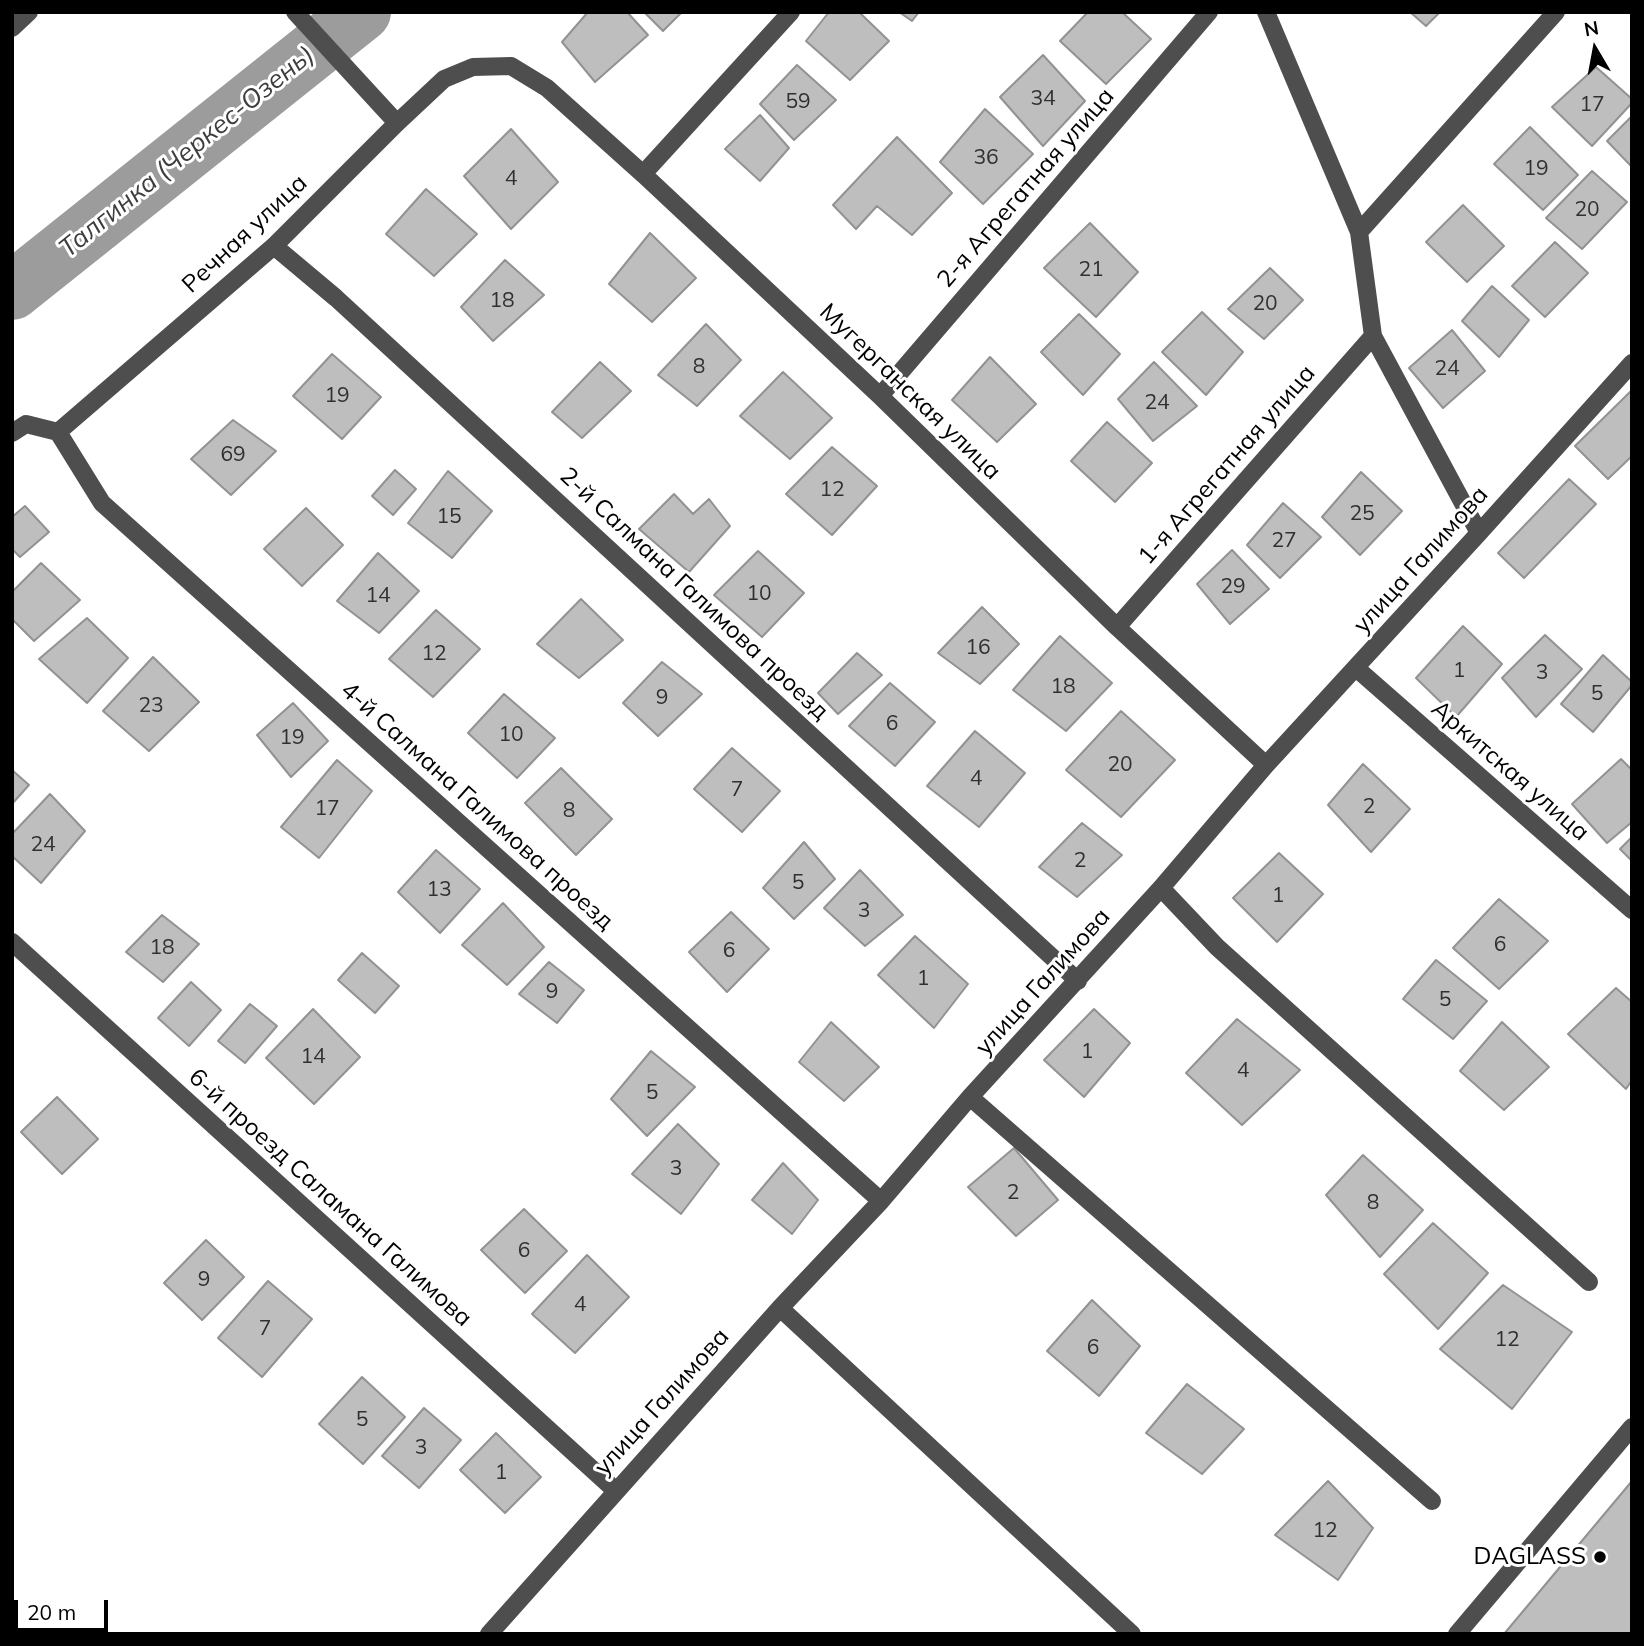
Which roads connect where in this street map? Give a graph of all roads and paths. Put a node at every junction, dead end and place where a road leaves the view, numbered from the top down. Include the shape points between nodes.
1 (29, 12) edge
2 (295, 12) edge
3 (791, 12) edge
4 (1209, 12) edge
5 (1266, 12) edge
6 (1556, 12) edge
7 (12, 28) edge
8 (511, 66) joint
9 (397, 123) junction
10 (643, 174) junction
11 (1360, 232) junction
12 (274, 246) junction
13 (1373, 336) junction
14 (1632, 363) edge
15 (880, 396) junction
16 (58, 432) junction
17 (12, 433) edge
18 (1479, 533) junction
19 (1117, 627) junction
20 (1356, 668) junction
21 (1266, 765) junction
22 (1161, 888) junction
23 (1632, 910) edge
24 (12, 942) edge
25 (1078, 981) junction
26 (970, 1097) junction
27 (881, 1201) junction
28 (1589, 1282) dead end
29 (780, 1308) junction
30 (1632, 1427) edge
31 (615, 1490) junction
32 (1432, 1501) dead end
33 (489, 1634) edge
34 (1132, 1634) edge
35 (1457, 1634) edge

1 - 7 street
2 - 9 street
3 - 10 street
4 - 15 street, 2-я Агрегатная улица
5 - 11 street
6 - 11 street
8 - 9 street, Речная улица via 473,67 444,79
8 - 10 street, Мугерганская улица via 547,88
9 - 12 street, Речная улица
10 - 15 street, Мугерганская улица
11 - 13 street
12 - 16 street, Речная улица
12 - 25 street, 2-й Салмана Галимова проезд via 357,316
13 - 18 street
13 - 19 street, 1-я Агрегатная улица
14 - 18 street, улица Галимова
15 - 19 street, Мугерганская улица
16 - 17 street via 26,424
16 - 27 street, 4-й Салмана Галимова проезд via 102,503
18 - 20 street, улица Галимова
19 - 21 street, Мугерганская улица
20 - 21 street, улица Галимова
20 - 23 street, Аркитская улица
21 - 22 street, улица Галимова
22 - 25 street, улица Галимова
22 - 28 street via 1217,947
24 - 31 street, 6-й проезд Саламана Галимова
25 - 26 street, улица Галимова
26 - 27 street, улица Галимова
26 - 32 street
27 - 29 street, улица Галимова
29 - 31 street, улица Галимова
29 - 34 street
30 - 35 street
31 - 33 street, улица Галимова

